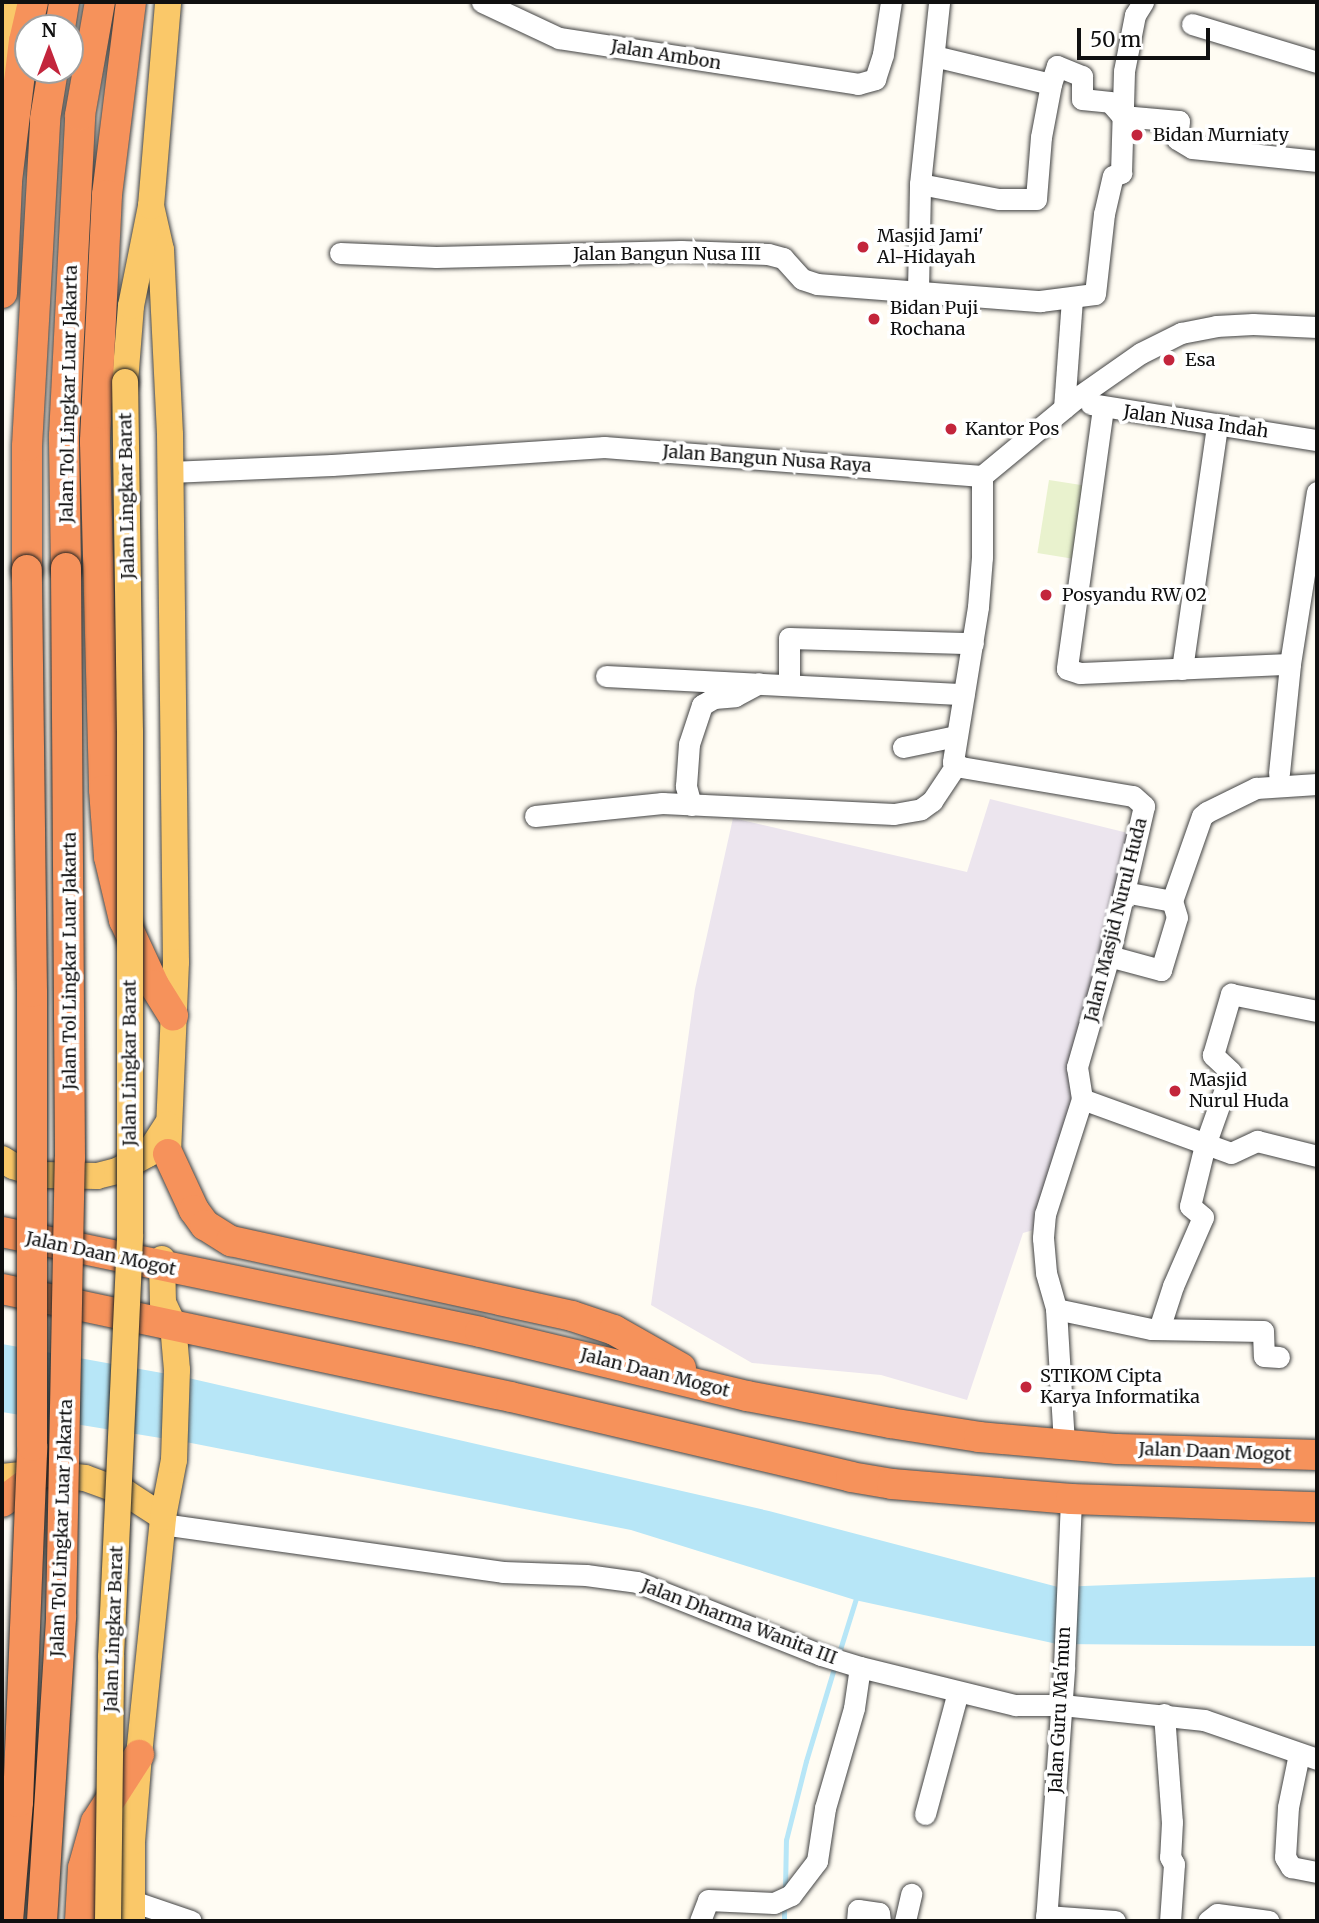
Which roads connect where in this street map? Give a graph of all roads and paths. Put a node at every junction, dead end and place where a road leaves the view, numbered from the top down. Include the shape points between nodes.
1 (16, 2) edge
2 (33, 2) edge
3 (100, 2) edge
4 (131, 2) edge
5 (168, 2) edge
6 (482, 2) edge
7 (891, 2) edge
8 (939, 2) edge
9 (1143, 2) edge
10 (1192, 24) dead end
11 (933, 56) junction
12 (1317, 62) edge
13 (3, 77) edge
14 (51, 84) edge
15 (1051, 84) junction
16 (1122, 116) junction
17 (1317, 161) edge
18 (920, 184) junction
19 (151, 206) junction
20 (340, 253) dead end
21 (918, 291) junction
22 (2, 293) edge
23 (1072, 298) junction
24 (1317, 327) edge
25 (1070, 403) junction
26 (1103, 408) junction
27 (1217, 425) junction
28 (1317, 440) edge
29 (170, 472) junction
30 (982, 476) junction
31 (1317, 492) edge
32 (1307, 612) edge
33 (973, 643) junction
34 (1290, 664) junction
35 (1182, 668) junction
36 (606, 676) dead end
37 (762, 682) junction
38 (789, 683) junction
39 (964, 694) junction
40 (956, 736) junction
41 (903, 747) dead end
42 (956, 765) junction
43 (1279, 773) dead end
44 (1317, 784) edge
45 (691, 805) junction
46 (535, 816) dead end
47 (1124, 892) junction
48 (1172, 901) junction
49 (1109, 956) junction
50 (1317, 1011) edge
51 (173, 1016) junction
52 (1082, 1099) junction
53 (167, 1125) junction
54 (1205, 1145) junction
55 (168, 1154) joint
56 (1317, 1157) edge
57 (2, 1159) edge
58 (2, 1232) edge
59 (161, 1263) junction
60 (2, 1289) edge
61 (540, 1308) junction
62 (1056, 1309) junction
63 (173, 1324) junction
64 (1159, 1329) junction
65 (480, 1332) junction
66 (1279, 1357) dead end
67 (747, 1396) junction
68 (1064, 1444) junction
69 (1317, 1455) edge
70 (41, 1473) junction
71 (2, 1477) edge
72 (1071, 1499) junction
73 (2, 1502) edge
74 (1317, 1507) edge
75 (163, 1520) junction
76 (853, 1665) junction
77 (958, 1692) junction
78 (1062, 1705) junction
79 (1164, 1714) junction
80 (139, 1755) junction
81 (1308, 1756) edge
82 (925, 1814) dead end
83 (1317, 1872) edge
84 (911, 1894) dead end
85 (132, 1911) edge
86 (1046, 1919) edge
87 (8, 1921) edge
88 (42, 1921) edge
89 (80, 1921) edge
90 (108, 1921) edge
91 (191, 1921) edge
92 (700, 1921) edge
93 (858, 1921) edge
94 (880, 1921) edge
95 (905, 1921) edge
96 (1115, 1921) edge
97 (1170, 1921) edge
98 (1208, 1921) edge
99 (1269, 1921) edge

1 - 13 main road
2 - 22 highway via 7,181
3 - 88 highway, Jalan Tol Lingkar Luar Jakarta, bridge via 80,115 64,436 70,1158 61,1616
4 - 51 highway via 107,195 95,442 104,790 110,866 124,920
5 - 19 main road, Jalan Lingkar Barat
6 - 7 street, Jalan Ambon via 559,38 858,84 875,79
8 - 11 street
9 - 16 street via 1135,15 1124,71
10 - 12 street
11 - 15 street
11 - 18 street
14 - 87 highway, Jalan Tol Lingkar Luar Jakarta, bridge via 27,446 32,1446 18,1802
15 - 16 street via 1056,66 1082,76 1082,99 1111,102
15 - 18 street via 1036,199 999,199
16 - 17 street via 1180,121 1177,139 1192,148
16 - 23 street, Jalan Bangun Nusa III via 1121,173 1112,176 1095,294
18 - 21 street
19 - 29 main road, Jalan Lingkar Barat via 161,250 166,314
19 - 90 main road, Jalan Lingkar Barat, bridge via 131,306 125,382 130,1235 111,1657
20 - 21 street, Jalan Bangun Nusa III via 436,257 681,251 768,254 783,258 809,282
21 - 23 street, Jalan Bangun Nusa III via 1040,301
23 - 25 street
24 - 25 street via 1216,326 1181,334 1141,353
25 - 26 street, Jalan Nusa Indah
25 - 30 street
26 - 27 street, Jalan Nusa Indah
26 - 35 street via 1070,672
27 - 28 street, Jalan Nusa Indah
27 - 35 street
29 - 30 street, Jalan Bangun Nusa Raya via 604,447
29 - 51 main road, Jalan Lingkar Barat
30 - 33 street via 982,557
31 - 32 street
32 - 34 street
33 - 38 street via 789,638
33 - 39 street
34 - 35 street
34 - 43 street
36 - 37 street
37 - 38 street
37 - 45 street via 702,705 689,744 685,786
38 - 39 street
39 - 40 street
40 - 41 street
40 - 42 street
42 - 45 street via 921,809 894,814
42 - 47 street, Jalan Masjid Nurul Huda via 1142,800
44 - 48 street via 1256,788 1207,812
45 - 46 street via 662,803
47 - 48 street
47 - 49 street, Jalan Masjid Nurul Huda
48 - 49 street via 1177,917 1161,970
49 - 52 street, Jalan Masjid Nurul Huda via 1077,1067
50 - 54 street via 1231,994 1213,1055 1231,1072
51 - 53 main road, Jalan Lingkar Barat
52 - 54 street
52 - 62 street, Jalan Masjid Nurul Huda via 1045,1214 1046,1273
53 - 55 main road, Jalan Lingkar Barat
53 - 57 main road via 148,1154 97,1176 43,1175
54 - 56 street via 1231,1153 1257,1141
54 - 64 street via 1190,1206 1203,1217
55 - 61 highway via 194,1210 205,1225 231,1241
58 - 59 highway, Jalan Daan Mogot
59 - 63 main road, Jalan Lingkar Barat via 163,1303
59 - 65 highway, Jalan Daan Mogot
60 - 63 highway
61 - 65 highway
61 - 67 highway via 614,1330 683,1369
62 - 64 street
62 - 68 street, Jalan Masjid Nurul Huda
63 - 72 highway via 851,1477 937,1490
63 - 75 main road, Jalan Lingkar Barat via 177,1370 174,1460
64 - 66 street via 1264,1332 1264,1356
65 - 67 highway, Jalan Daan Mogot
67 - 68 highway, Jalan Daan Mogot via 967,1435
68 - 69 highway, Jalan Daan Mogot
70 - 71 main road
70 - 73 highway
70 - 75 main road via 85,1478 126,1493
72 - 74 highway
72 - 78 street, Jalan Guru Ma'mun
75 - 76 street, Jalan Dharma Wanita III via 503,1572 636,1582
75 - 80 main road, Jalan Lingkar Barat
76 - 77 street, Jalan Dharma Wanita III
76 - 92 street via 854,1708 825,1808 817,1861 783,1899 713,1899 704,1904
77 - 78 street, Jalan Dharma Wanita III via 1015,1704
77 - 82 street
78 - 79 street, Jalan Dharma Wanita III
78 - 86 street, Jalan Guru Ma'mun
79 - 81 street, Jalan Dharma Wanita III via 1204,1720
79 - 97 street via 1170,1857 1174,1864
80 - 85 main road, Jalan Lingkar Barat
80 - 89 highway via 96,1822 83,1868
81 - 83 street via 1288,1807 1285,1857 1291,1867
84 - 95 street
85 - 91 street
86 - 96 street
93 - 94 street via 858,1910 879,1913
98 - 99 street via 1217,1914

